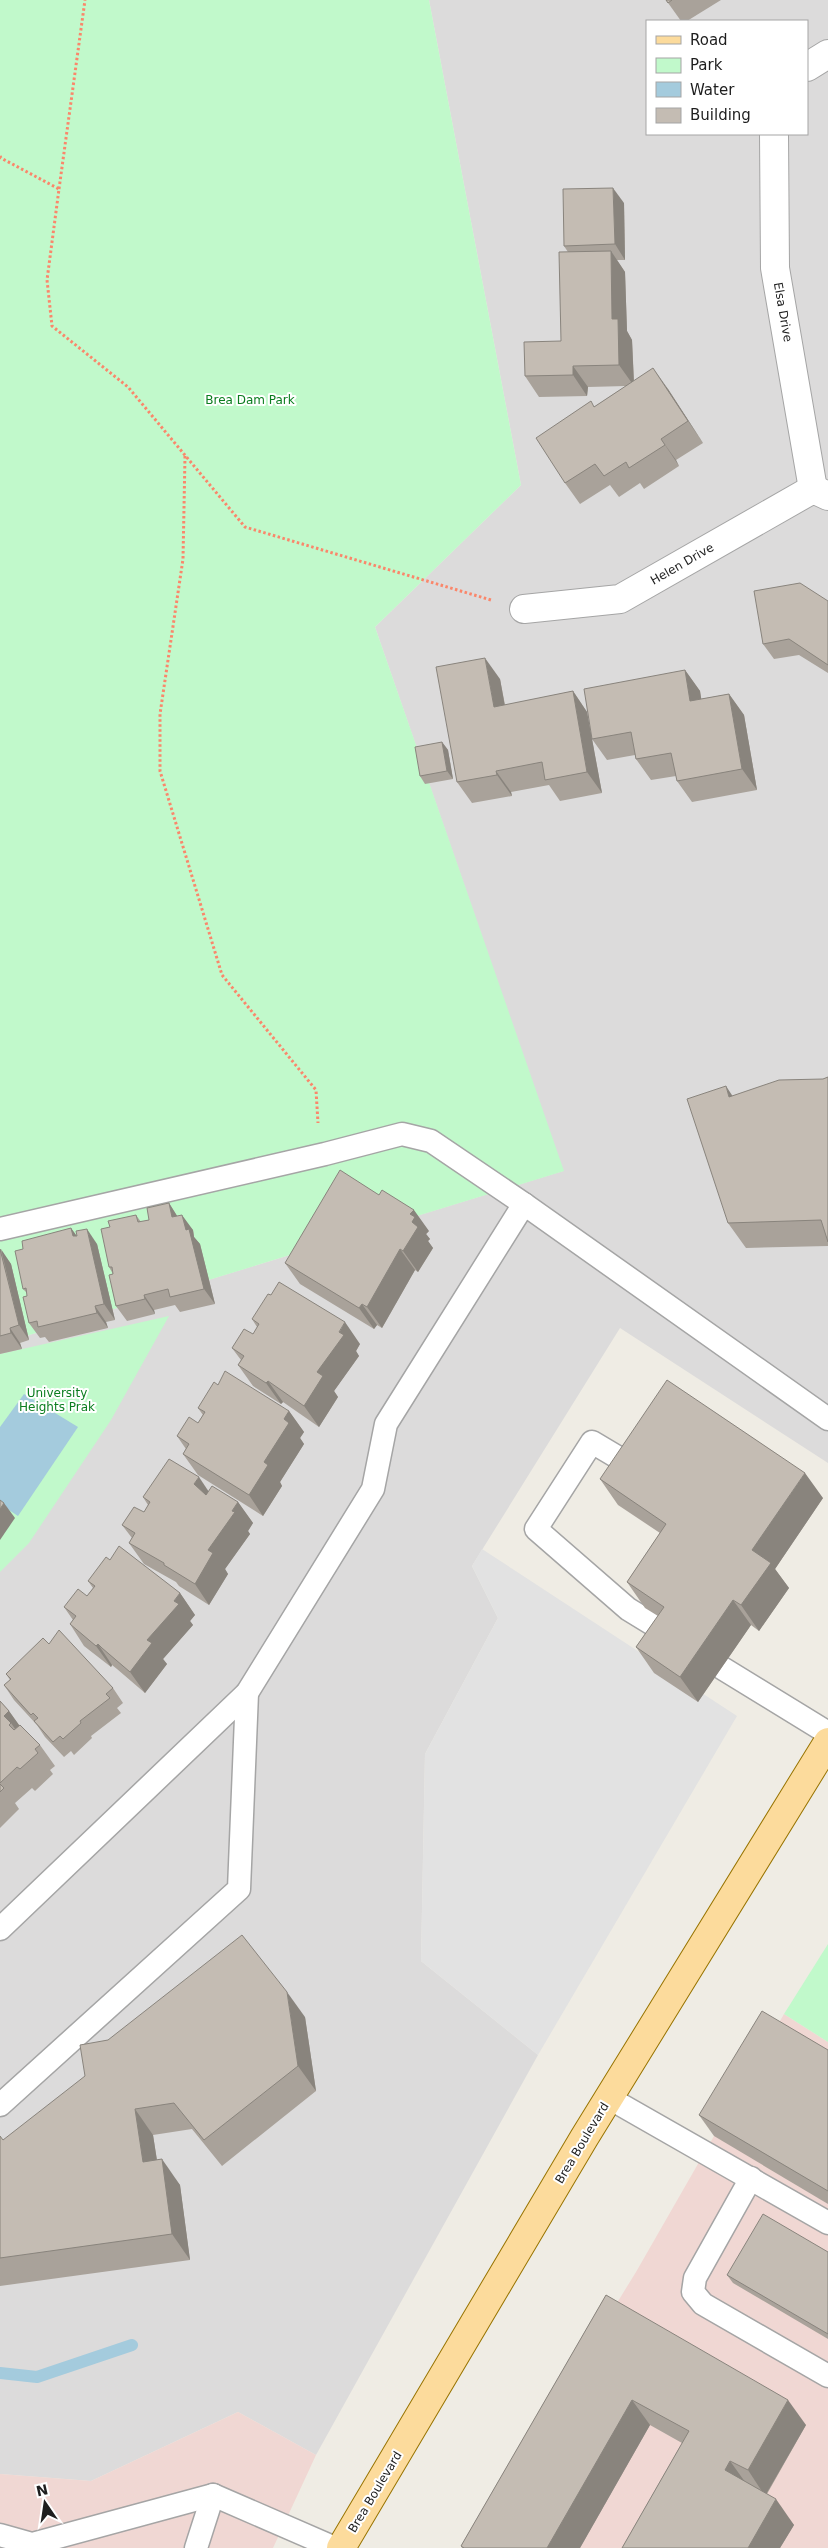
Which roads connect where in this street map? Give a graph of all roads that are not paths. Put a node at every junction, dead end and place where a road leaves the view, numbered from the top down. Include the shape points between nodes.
1 (828, 54) edge
2 (808, 66) edge
3 (774, 135) edge
4 (820, 492) edge
5 (524, 609) road end
6 (524, 1204) junction
7 (0, 1229) edge
8 (828, 1419) edge
9 (630, 1464) edge
10 (677, 1639) edge
11 (722, 1668) dead end
12 (247, 1693) junction
13 (828, 1733) edge
14 (828, 1742) edge
15 (0, 1929) edge
16 (609, 2098) junction
17 (0, 2105) edge
18 (751, 2178) junction
19 (828, 2224) edge
20 (828, 2376) edge
21 (213, 2495) junction
22 (0, 2535) edge
23 (196, 2548) edge
24 (336, 2548) edge
25 (342, 2548) edge

1 - 2 street
3 - 4 street, Elsa Drive via 775,268
4 - 5 street, Helen Drive via 620,599
6 - 7 lane via 431,1141 402,1134
6 - 8 lane
6 - 12 lane via 386,1424 373,1489
9 - 10 lane via 592,1442 536,1529 628,1609
11 - 13 lane
12 - 15 lane
12 - 17 lane via 239,1889
14 - 16 main road, Brea Boulevard
16 - 18 lane
16 - 25 main road, Brea Boulevard
18 - 19 lane
18 - 20 lane via 695,2278 693,2292 703,2304
21 - 22 lane via 32,2544
21 - 23 lane
21 - 24 lane

